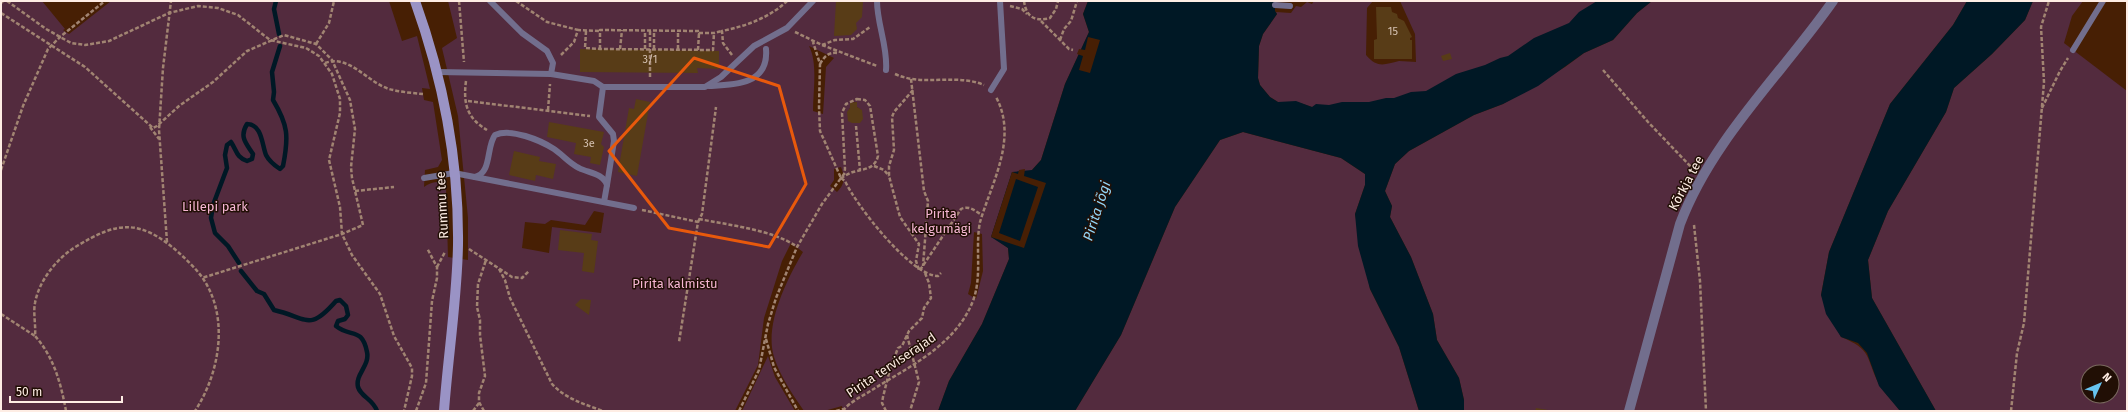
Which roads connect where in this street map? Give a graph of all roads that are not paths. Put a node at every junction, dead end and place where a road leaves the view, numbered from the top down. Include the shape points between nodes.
1 (415, 1) edge
2 (490, 1) edge
3 (813, 1) edge
4 (877, 1) edge
5 (1833, 1) edge
6 (2103, 1) edge
7 (1001, 3) edge
8 (1275, 4) dead end
9 (1290, 6) dead end
10 (766, 49) dead end
11 (2073, 50) road end
12 (886, 70) road end
13 (438, 72) junction
14 (551, 74) junction
15 (604, 87) junction
16 (705, 87) junction
17 (991, 90) road end
18 (454, 173) junction
19 (475, 177) junction
20 (424, 178) dead end
21 (607, 184) junction
22 (604, 202) junction
23 (634, 208) road end
24 (444, 411) edge
25 (1629, 411) edge

1 - 13 main road, Rummu tee
2 - 14 lane via 513,26 547,51 553,63
3 - 16 lane via 787,28 760,42
4 - 12 lane
5 - 25 street, Kõrkja tee via 1728,138 1688,203
6 - 11 lane
7 - 17 lane via 1004,69
8 - 9 lane
10 - 16 lane via 764,64 758,74 749,81 739,85
13 - 14 lane
13 - 18 main road, Rummu tee
14 - 15 lane via 594,81
15 - 16 lane
15 - 21 lane via 599,117 613,134 614,141
18 - 19 lane
18 - 20 lane
18 - 24 main road, Rummu tee via 458,245
19 - 21 lane via 482,173 486,166 492,139 504,132 544,144 579,168 602,178
19 - 22 lane
21 - 22 lane
22 - 23 lane

